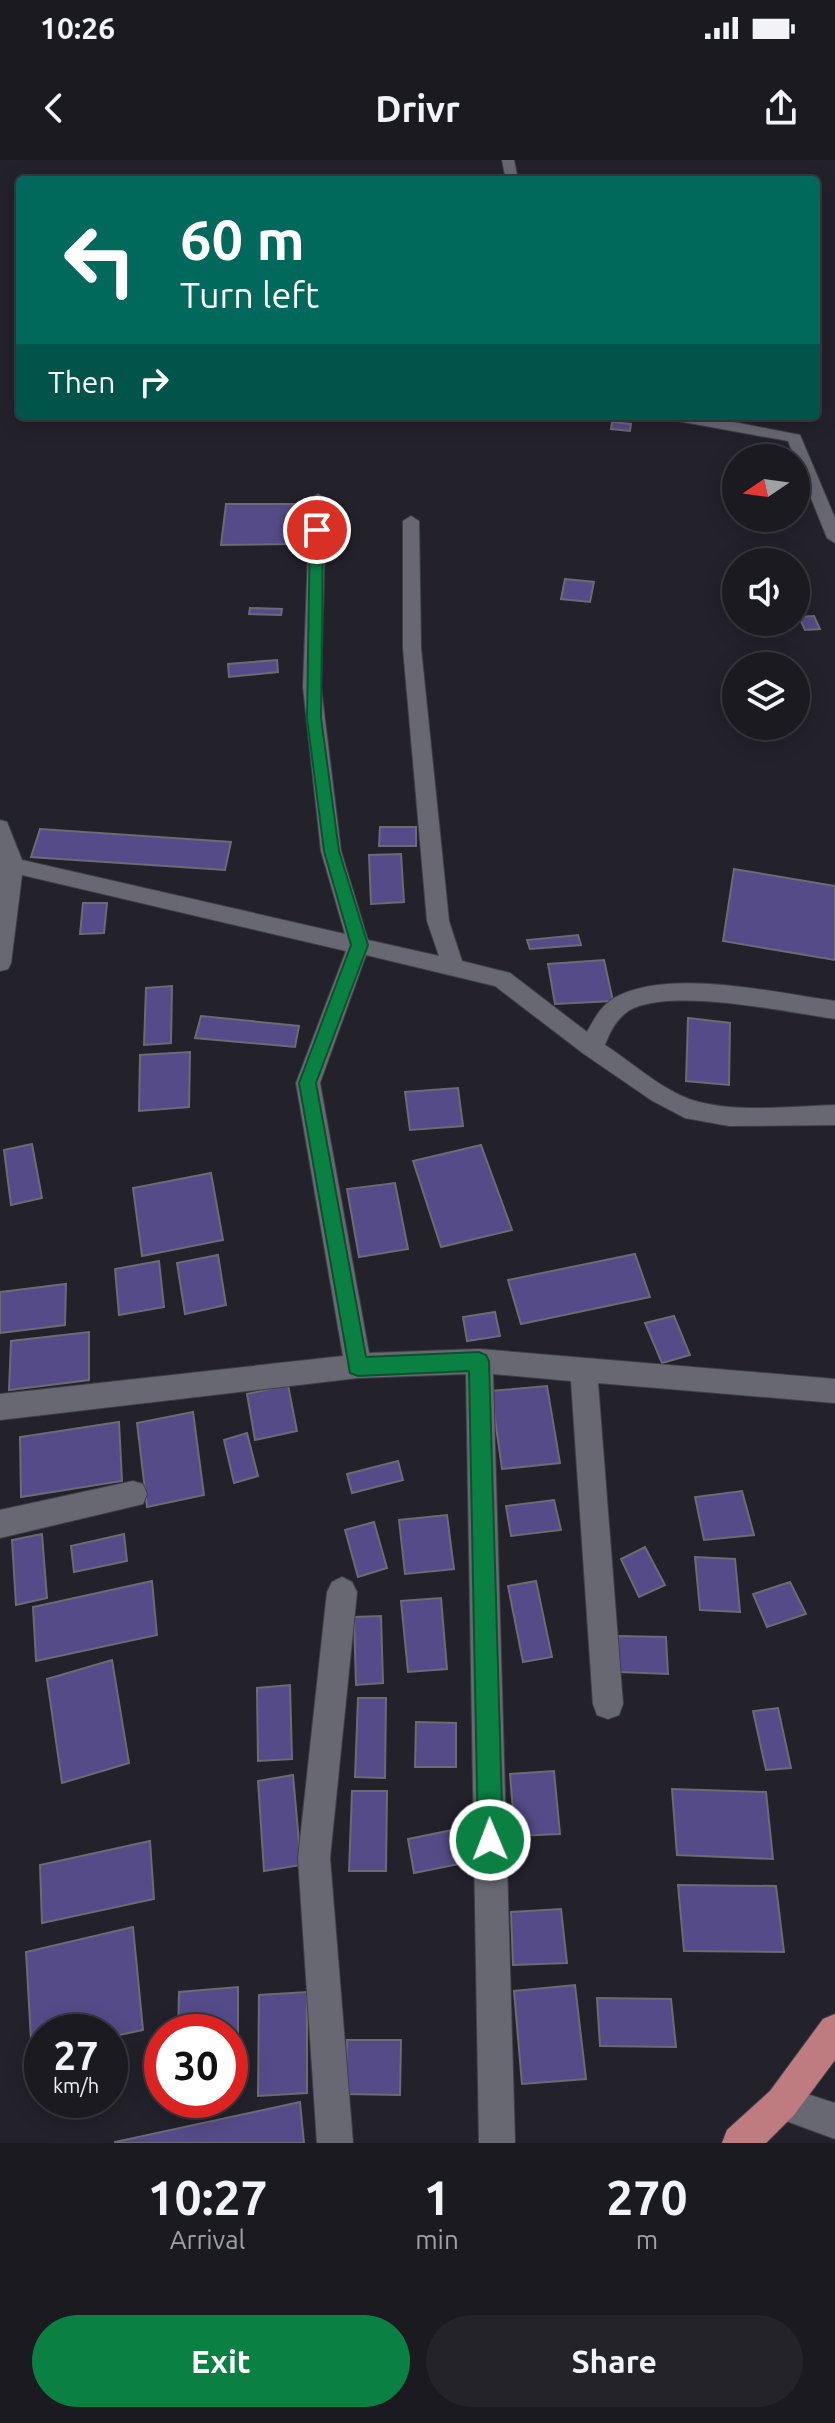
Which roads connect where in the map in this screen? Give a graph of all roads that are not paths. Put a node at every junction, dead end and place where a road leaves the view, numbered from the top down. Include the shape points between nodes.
1 (699, 420) edge
2 (318, 499) dead end
3 (411, 521) dead end
4 (835, 538) edge
5 (0, 827) edge
6 (6, 862) edge
7 (359, 945) junction
8 (0, 963) edge
9 (453, 967) junction
10 (835, 1010) edge
11 (592, 1048) junction
12 (835, 1115) edge
13 (479, 1361) junction
14 (358, 1366) junction
15 (584, 1371) junction
16 (835, 1391) edge
17 (0, 1407) edge
18 (133, 1494) dead end
19 (0, 1524) edge
20 (342, 1592) dead end
21 (608, 1704) dead end
22 (835, 2031) edge
23 (782, 2103) junction
24 (835, 2121) edge
25 (335, 2143) edge
26 (497, 2143) edge
27 (740, 2143) edge

1 - 4 street via 794,438
2 - 7 street via 314,718 331,851
3 - 9 street via 415,679 438,921
5 - 6 street
6 - 7 street
6 - 8 street
7 - 9 street
7 - 14 street via 308,1083
9 - 11 street via 502,979
10 - 11 street via 688,993 656,995 625,1002 603,1022
11 - 12 street via 693,1111
13 - 14 street
13 - 15 street
13 - 26 street
14 - 17 street
15 - 16 street
15 - 21 street
18 - 19 street
20 - 25 street via 314,1858
22 - 23 main road
23 - 24 street
23 - 27 main road

